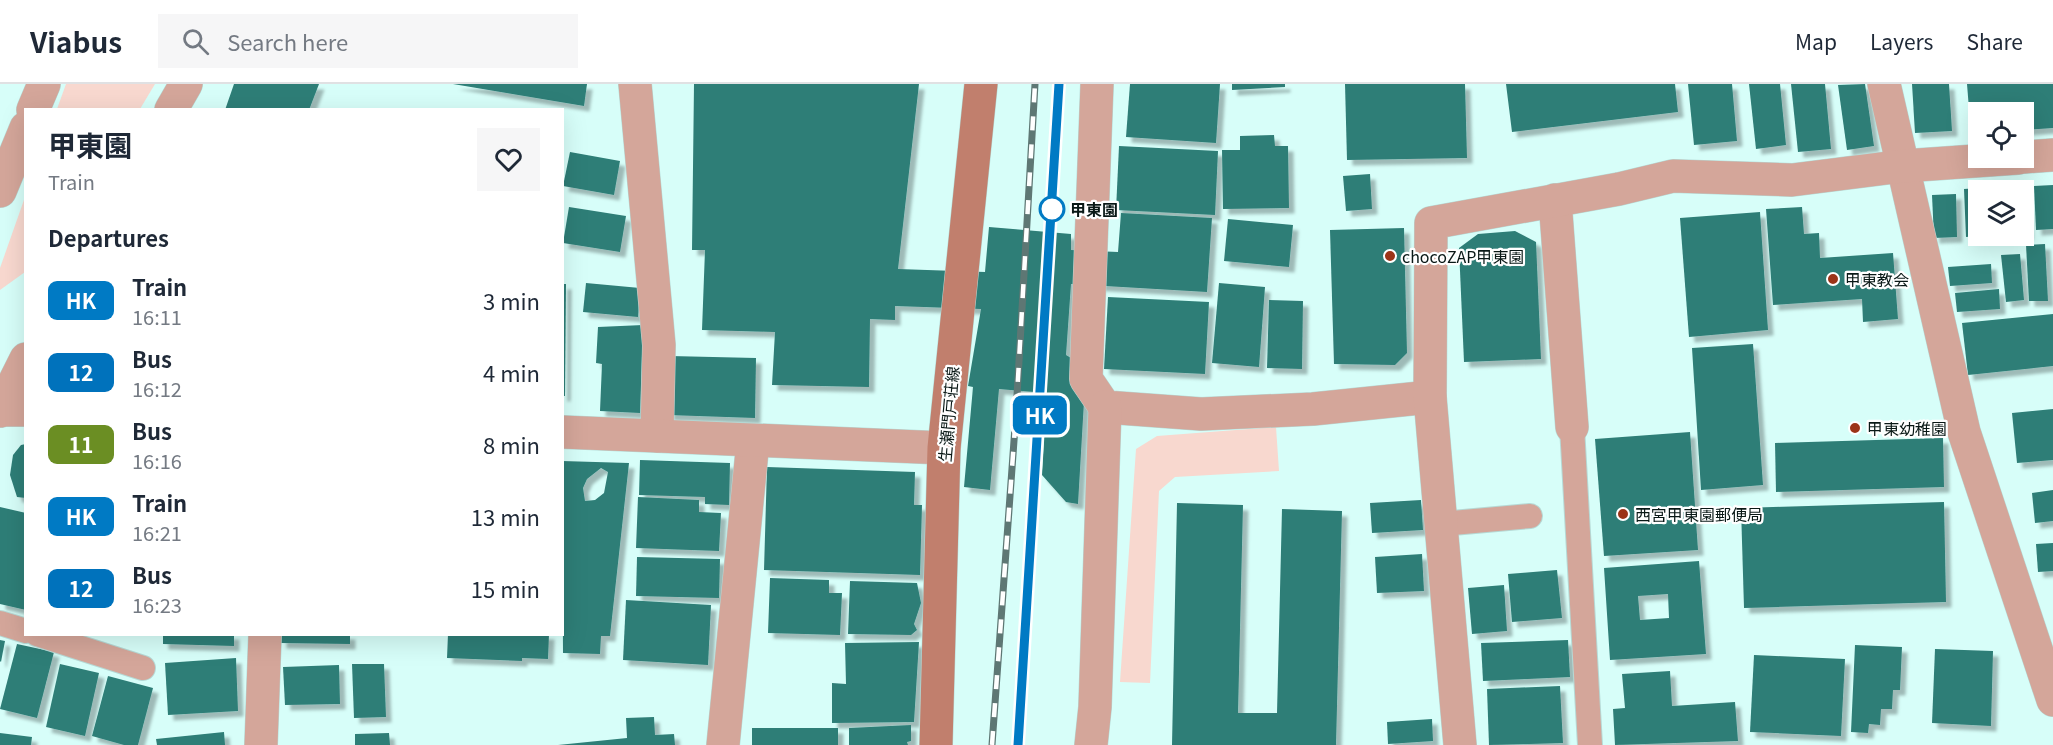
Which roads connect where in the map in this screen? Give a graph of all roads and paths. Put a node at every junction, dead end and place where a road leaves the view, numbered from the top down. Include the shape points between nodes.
1 (44, 84) edge
2 (186, 84) edge
3 (635, 84) edge
4 (981, 84) edge
5 (1097, 84) edge
6 (1884, 84) edge
7 (34, 108) edge
8 (172, 108) edge
9 (24, 133) edge
10 (2053, 155) edge
11 (2034, 156) edge
12 (1968, 161) edge
13 (1903, 166) junction
14 (0, 191) edge
15 (1555, 200) junction
16 (24, 363) edge
17 (1430, 397) junction
18 (1105, 407) junction
19 (0, 410) edge
20 (24, 410) edge
21 (1572, 427) joint
22 (564, 432) edge
23 (657, 436) junction
24 (753, 441) junction
25 (944, 448) junction
26 (1530, 516) dead end
27 (1441, 524) junction
28 (0, 623) edge
29 (24, 630) edge
30 (43, 636) edge
31 (265, 636) edge
32 (143, 668) dead end
33 (2053, 700) edge
34 (261, 745) edge
35 (723, 745) edge
36 (936, 745) edge
37 (1091, 745) edge
38 (1460, 745) edge
39 (1590, 745) edge

1 - 7 street
2 - 8 street
3 - 23 street via 659,345
4 - 25 main road, 生瀬門戸荘線
5 - 18 street via 1086,379
6 - 13 street
9 - 14 street
10 - 11 street
12 - 13 street
13 - 15 street via 1792,180 1673,176
13 - 33 street via 1964,432
15 - 17 street via 1431,223
15 - 21 street
16 - 19 street
17 - 18 street via 1313,409 1201,414
17 - 27 street
18 - 37 street
19 - 20 street
21 - 39 lane
22 - 23 street
23 - 24 street
24 - 25 street
24 - 35 street
25 - 36 main road, 生瀬門戸荘線
26 - 27 lane
27 - 38 street
28 - 29 lane
30 - 32 lane
31 - 34 street

